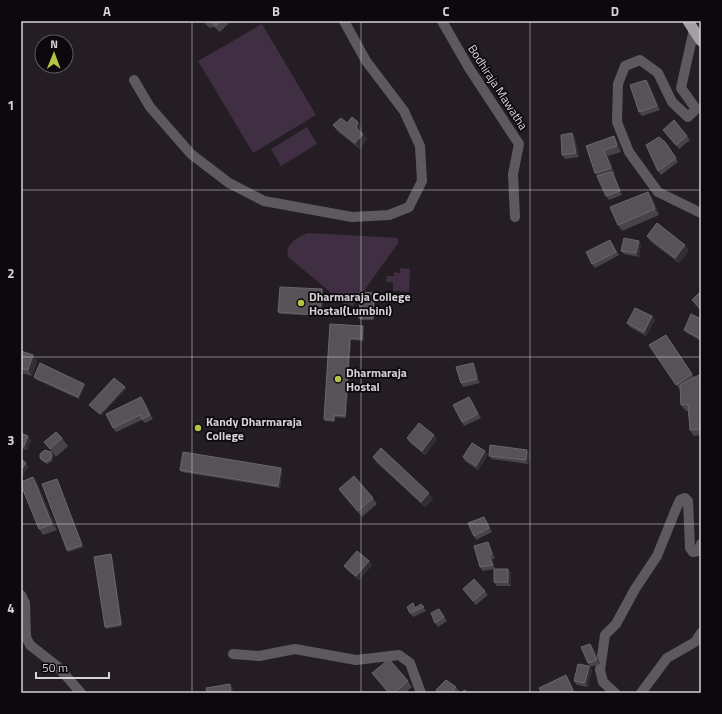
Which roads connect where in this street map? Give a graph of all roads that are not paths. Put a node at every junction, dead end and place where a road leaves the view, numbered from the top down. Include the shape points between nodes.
1 (344, 21) edge
2 (442, 21) edge
3 (691, 25) edge
4 (701, 41) edge
5 (134, 80) dead end
6 (701, 214) edge
7 (515, 217) dead end
8 (701, 544) edge
9 (21, 595) edge
10 (701, 633) edge
11 (233, 654) dead end
12 (81, 693) edge
13 (421, 693) edge
14 (615, 693) edge
15 (641, 693) edge

1 - 5 street via 366,61 404,111 420,146 422,181 409,207 389,215 352,217 264,201 229,183 191,154 150,107
2 - 7 street, Bodhiraja Mawatha via 469,68 520,144 513,174
3 - 4 highway
3 - 6 street via 681,88 696,109 688,117 672,102 658,74 640,60 625,66 618,84 617,122 629,152 658,192
8 - 14 street via 698,551 693,552 690,548 688,501 685,498 680,500 657,556 616,624 605,635 600,670 602,682
9 - 12 street via 25,603 26,637 30,645 58,667
10 - 15 street via 695,642 667,658
11 - 13 street via 259,656 295,649 356,660 399,655 410,663

